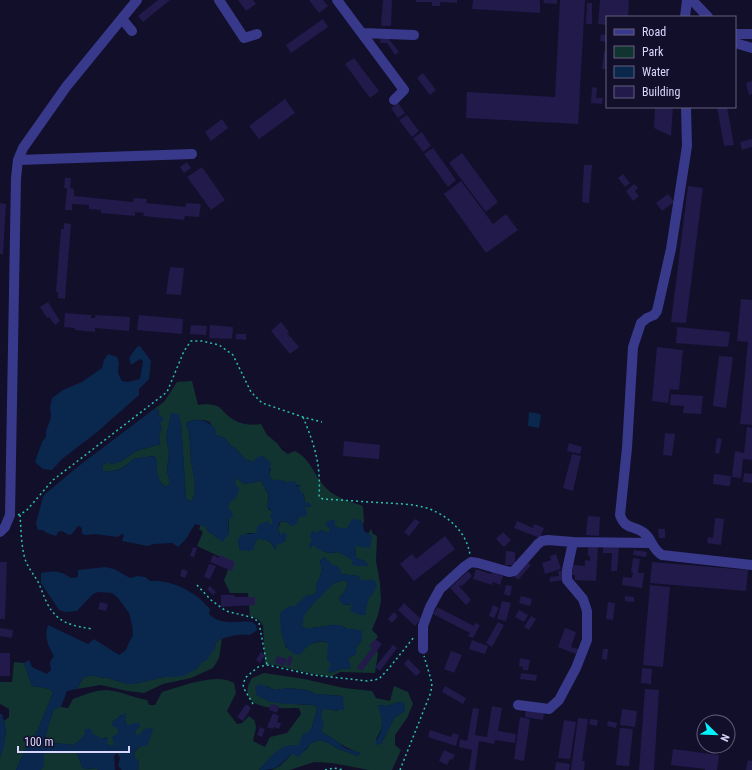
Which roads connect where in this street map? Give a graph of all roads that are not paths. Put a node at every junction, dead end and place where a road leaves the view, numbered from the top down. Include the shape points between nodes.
1 (138, 0) edge
2 (218, 0) edge
3 (337, 0) edge
4 (687, 0) edge
5 (692, 0) edge
6 (685, 16) edge
7 (707, 16) edge
8 (122, 19) junction
9 (132, 31) dead end
10 (362, 33) junction
11 (257, 34) dead end
12 (736, 34) edge
13 (752, 34) edge
14 (414, 35) dead end
15 (736, 43) edge
16 (752, 48) edge
17 (394, 100) dead end
18 (686, 108) edge
19 (192, 154) dead end
20 (18, 160) junction
21 (0, 532) edge
22 (573, 542) junction
23 (651, 543) junction
24 (752, 565) edge
25 (423, 648) road end
26 (518, 706) dead end

1 - 8 street
2 - 11 street via 244,38
3 - 10 street
4 - 6 street
5 - 7 street
8 - 9 street
8 - 20 street via 66,87 23,148
10 - 14 street
10 - 17 street via 404,90
12 - 13 street
15 - 16 street
18 - 23 street via 686,146 671,249 658,311 641,323 633,347 620,515 622,522 642,531
19 - 20 street
20 - 21 street via 15,515
22 - 23 street
22 - 25 street via 542,541 514,571 509,572 471,562 440,589 423,626
22 - 26 street via 567,580 583,599 587,611 587,640 559,700 550,709
23 - 24 street via 655,551 662,555

